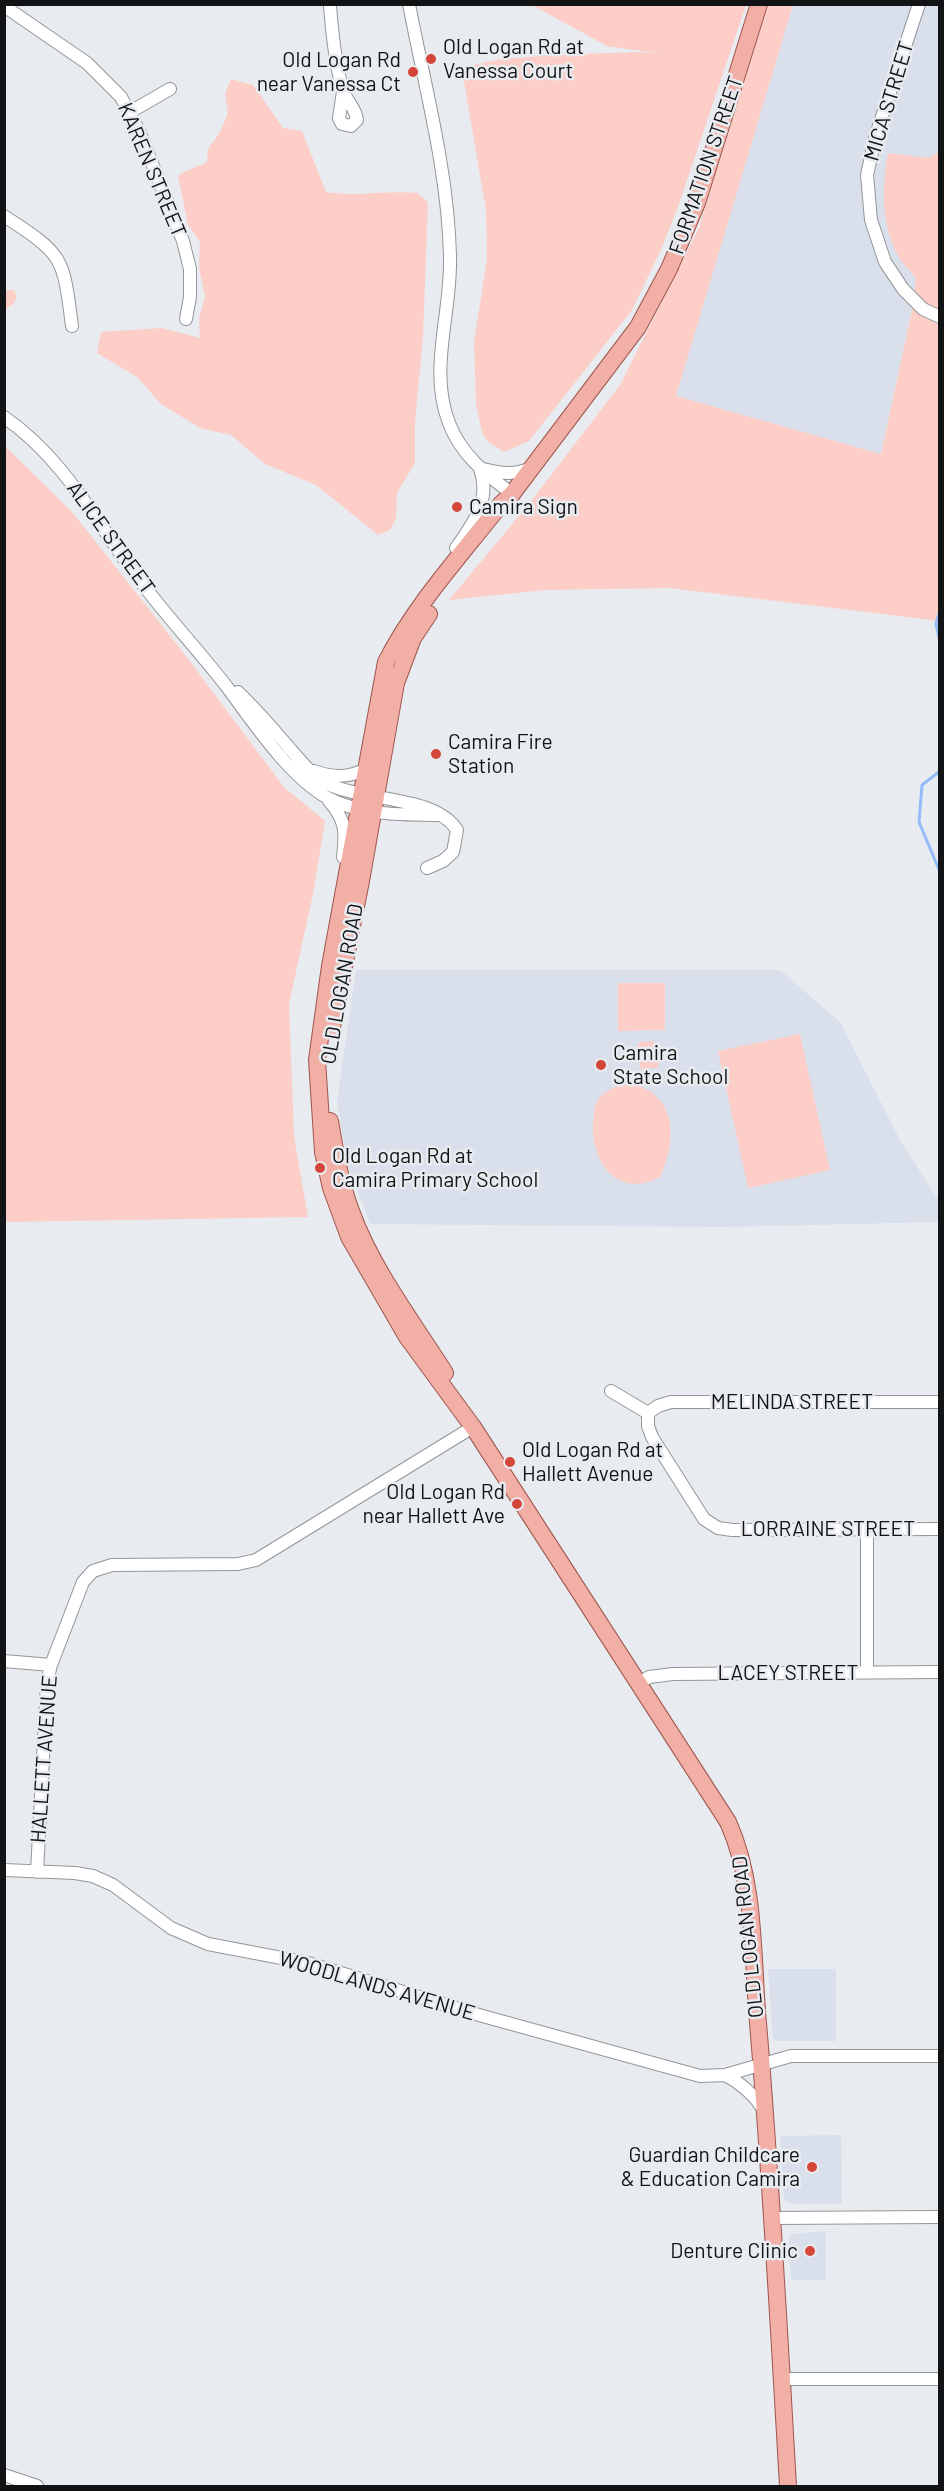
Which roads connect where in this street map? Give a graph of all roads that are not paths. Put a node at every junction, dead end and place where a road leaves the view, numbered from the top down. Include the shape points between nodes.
1 (409, 4) edge
2 (759, 4) edge
3 (919, 4) edge
4 (329, 5) edge
5 (4, 6) edge
6 (170, 89) dead end
7 (343, 92) dead end
8 (130, 112) junction
9 (4, 216) edge
10 (939, 317) edge
11 (186, 319) dead end
12 (72, 326) dead end
13 (4, 417) edge
14 (479, 468) junction
15 (531, 468) junction
16 (512, 494) junction
17 (399, 637) junction
18 (211, 666) junction
19 (308, 769) junction
20 (366, 769) junction
21 (326, 797) junction
22 (367, 802) junction
23 (427, 868) dead end
24 (341, 906) junction
25 (611, 1391) dead end
26 (939, 1402) edge
27 (648, 1413) junction
28 (473, 1427) junction
29 (867, 1529) junction
30 (939, 1529) edge
31 (4, 1661) edge
32 (51, 1665) junction
33 (867, 1672) junction
34 (939, 1672) edge
35 (639, 1683) junction
36 (4, 1870) edge
37 (37, 1872) junction
38 (939, 2056) edge
39 (761, 2063) junction
40 (725, 2075) junction
41 (764, 2110) junction
42 (939, 2217) edge
43 (771, 2218) junction
44 (782, 2379) junction
45 (939, 2379) edge
46 (4, 2475) edge
47 (37, 2487) edge
48 (788, 2487) edge

1 - 14 street via 442,167 450,258 440,371 442,401 458,443
2 - 15 main road, FORMATION STREET via 697,203 669,269 638,327
3 - 10 street, MICA STREET via 875,138 867,175 871,220 885,262 903,289 923,309
4 - 7 street
5 - 8 street, KAREN STREET via 87,63 122,97
6 - 8 street
8 - 11 street, KAREN STREET via 183,241 190,269
9 - 12 street via 41,240 58,259 66,280
13 - 18 street, ALICE STREET via 67,476 132,571
14 - 15 street via 509,474
14 - 16 street
14 - 17 street via 484,495 473,525 430,584
15 - 16 main road, FORMATION STREET
16 - 17 main road, FORMATION STREET
16 - 22 main road, FORMATION STREET via 507,510 443,594 408,648
17 - 20 main road, FORMATION STREET via 386,662
18 - 19 street, ALICE STREET via 253,706
18 - 21 street, ALICE STREET via 293,770
19 - 20 street via 342,777
19 - 22 street, ALICE STREET via 324,782
20 - 22 main road, FORMATION STREET
21 - 22 street, ALICE STREET via 341,804
21 - 24 street, OLD LOGAN ROAD via 344,823
22 - 23 street via 412,804 450,819 457,830 453,852
22 - 24 main road, OLD LOGAN ROAD
22 - 28 main road, OLD LOGAN ROAD via 330,1035 327,1104 344,1188 361,1235 450,1381
24 - 28 main road, OLD LOGAN ROAD via 317,1060 327,1175 342,1221 372,1279 407,1337
25 - 27 street
26 - 27 street, MELINDA STREET via 671,1402
27 - 29 street, LORRAINE STREET via 652,1437 704,1519 718,1528
28 - 32 street, HALLETT AVENUE via 256,1560 238,1564 112,1565 93,1571 83,1582
28 - 35 main road, OLD LOGAN ROAD
29 - 30 street, LORRAINE STREET
29 - 33 street
31 - 32 street
32 - 37 street, HALLETT AVENUE via 44,1704
33 - 34 street, LACEY STREET
33 - 35 street, LACEY STREET via 673,1674 649,1677
35 - 39 main road, OLD LOGAN ROAD via 728,1822 738,1845 748,1898
36 - 37 street, WOODLANDS AVENUE
37 - 40 street, WOODLANDS AVENUE via 93,1876 113,1885 171,1928 208,1944 308,1963 700,2076
38 - 39 street, WOODLANDS AVENUE via 803,2055
39 - 40 street, WOODLANDS AVENUE
39 - 41 main road, OLD LOGAN ROAD
40 - 41 street via 738,2081
41 - 43 main road, OLD LOGAN ROAD
42 - 43 street
43 - 44 main road, OLD LOGAN ROAD
44 - 45 street
44 - 48 main road, OLD LOGAN ROAD
46 - 47 street

